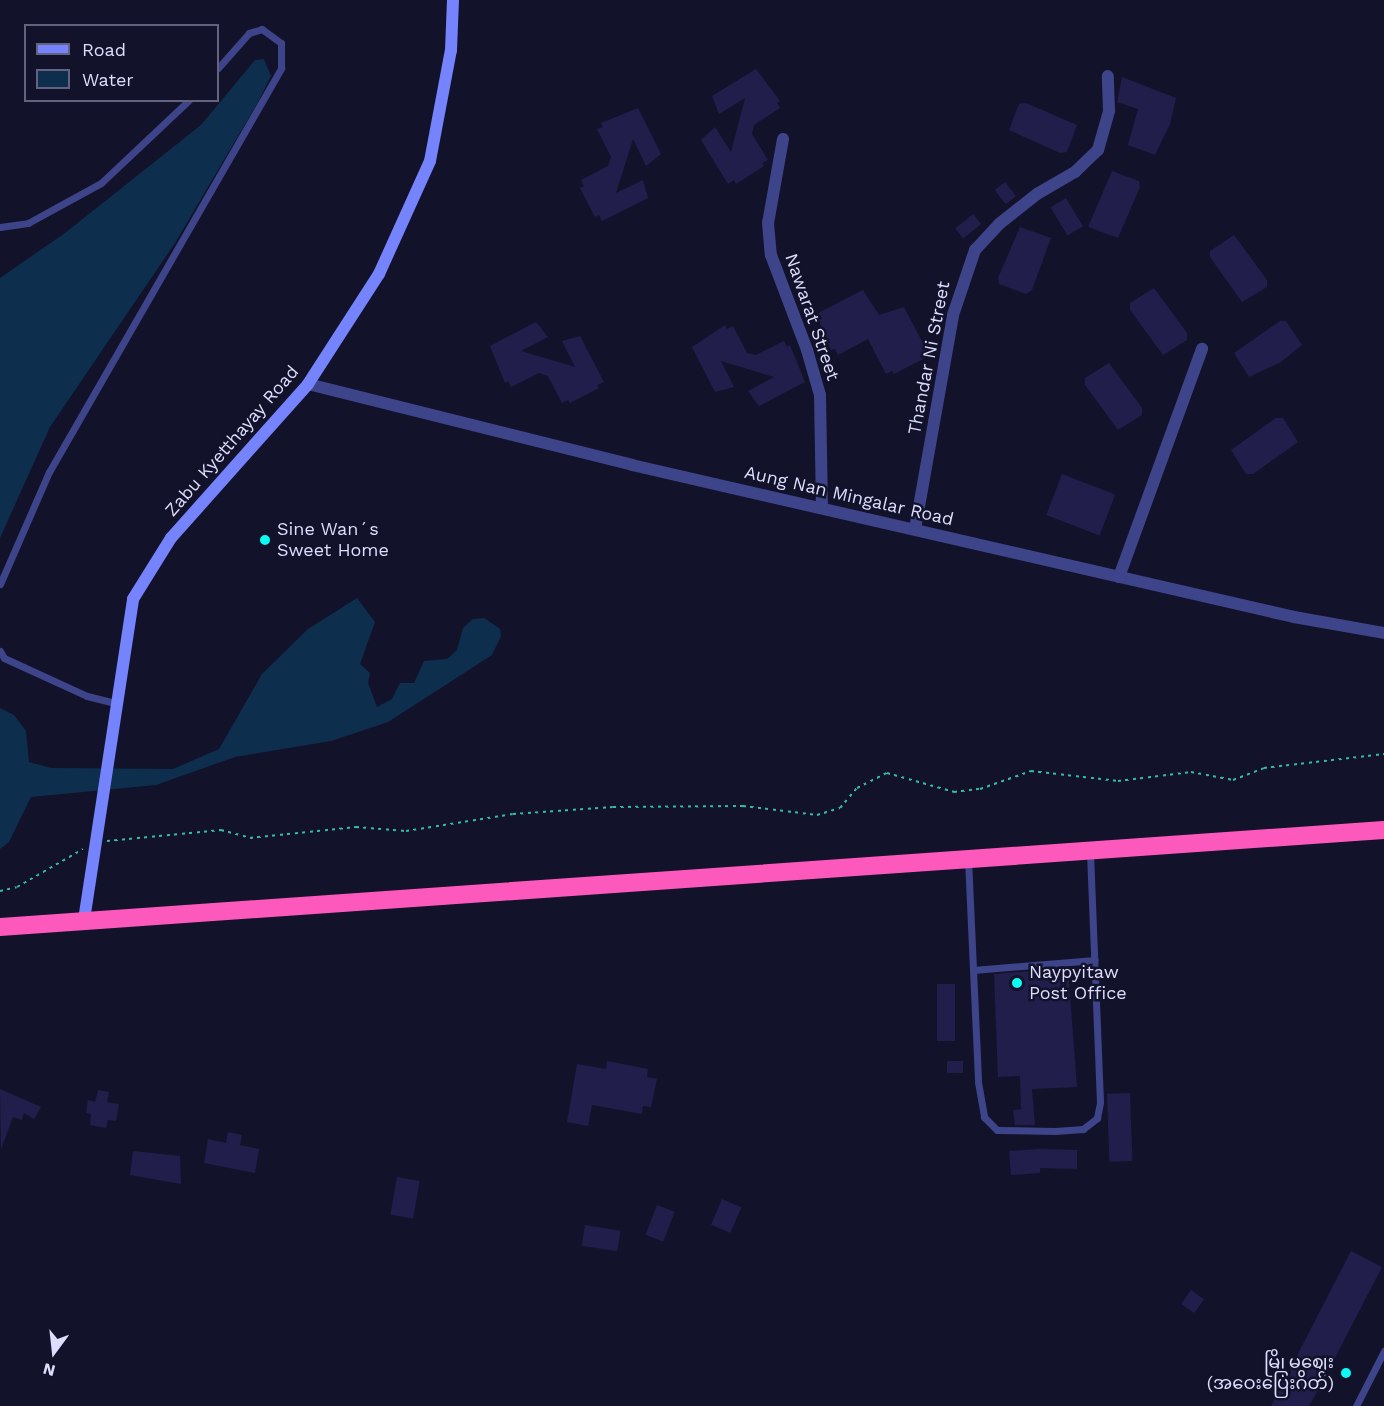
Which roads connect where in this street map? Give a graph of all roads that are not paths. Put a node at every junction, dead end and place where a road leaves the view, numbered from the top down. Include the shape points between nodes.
1 (453, 0) edge
2 (219, 67) edge
3 (1108, 76) dead end
4 (187, 102) edge
5 (783, 139) dead end
6 (0, 227) edge
7 (1203, 350) dead end
8 (308, 384) junction
9 (822, 508) junction
10 (915, 529) junction
11 (1119, 577) junction
12 (0, 584) edge
13 (1384, 633) edge
14 (0, 651) edge
15 (116, 703) junction
16 (1384, 830) edge
17 (1090, 851) junction
18 (969, 859) junction
19 (84, 920) junction
20 (0, 927) edge
21 (1095, 960) junction
22 (973, 970) junction
23 (1384, 1351) edge
24 (1356, 1406) edge

1 - 8 main road, Zabu Kyetthayay Road via 451,50 430,161 379,274
2 - 12 lane via 249,33 262,29 281,43 281,68 50,472
3 - 10 street, Thandar Ni Street via 1109,111 1098,150 1076,172 1037,194 999,224 975,250 953,315
4 - 6 lane via 101,183 28,223
5 - 9 street, Nawarat Street via 768,223 771,255 820,395
7 - 11 street
8 - 9 street, Aung Nan Mingalar Road
8 - 15 main road, Zabu Kyetthayay Road via 171,538 133,599
9 - 10 street, Aung Nan Mingalar Road
10 - 11 street, Aung Nan Mingalar Road
11 - 13 street, Aung Nan Mingalar Road
14 - 15 lane via 4,658 87,696
15 - 19 main road, Zabu Kyetthayay Road
16 - 17 highway
17 - 18 highway
17 - 21 lane
18 - 19 highway
18 - 22 lane
19 - 20 highway
21 - 22 lane
21 - 22 lane via 1097,1118 1083,1129 997,1130 984,1117 978,1082
23 - 24 lane

